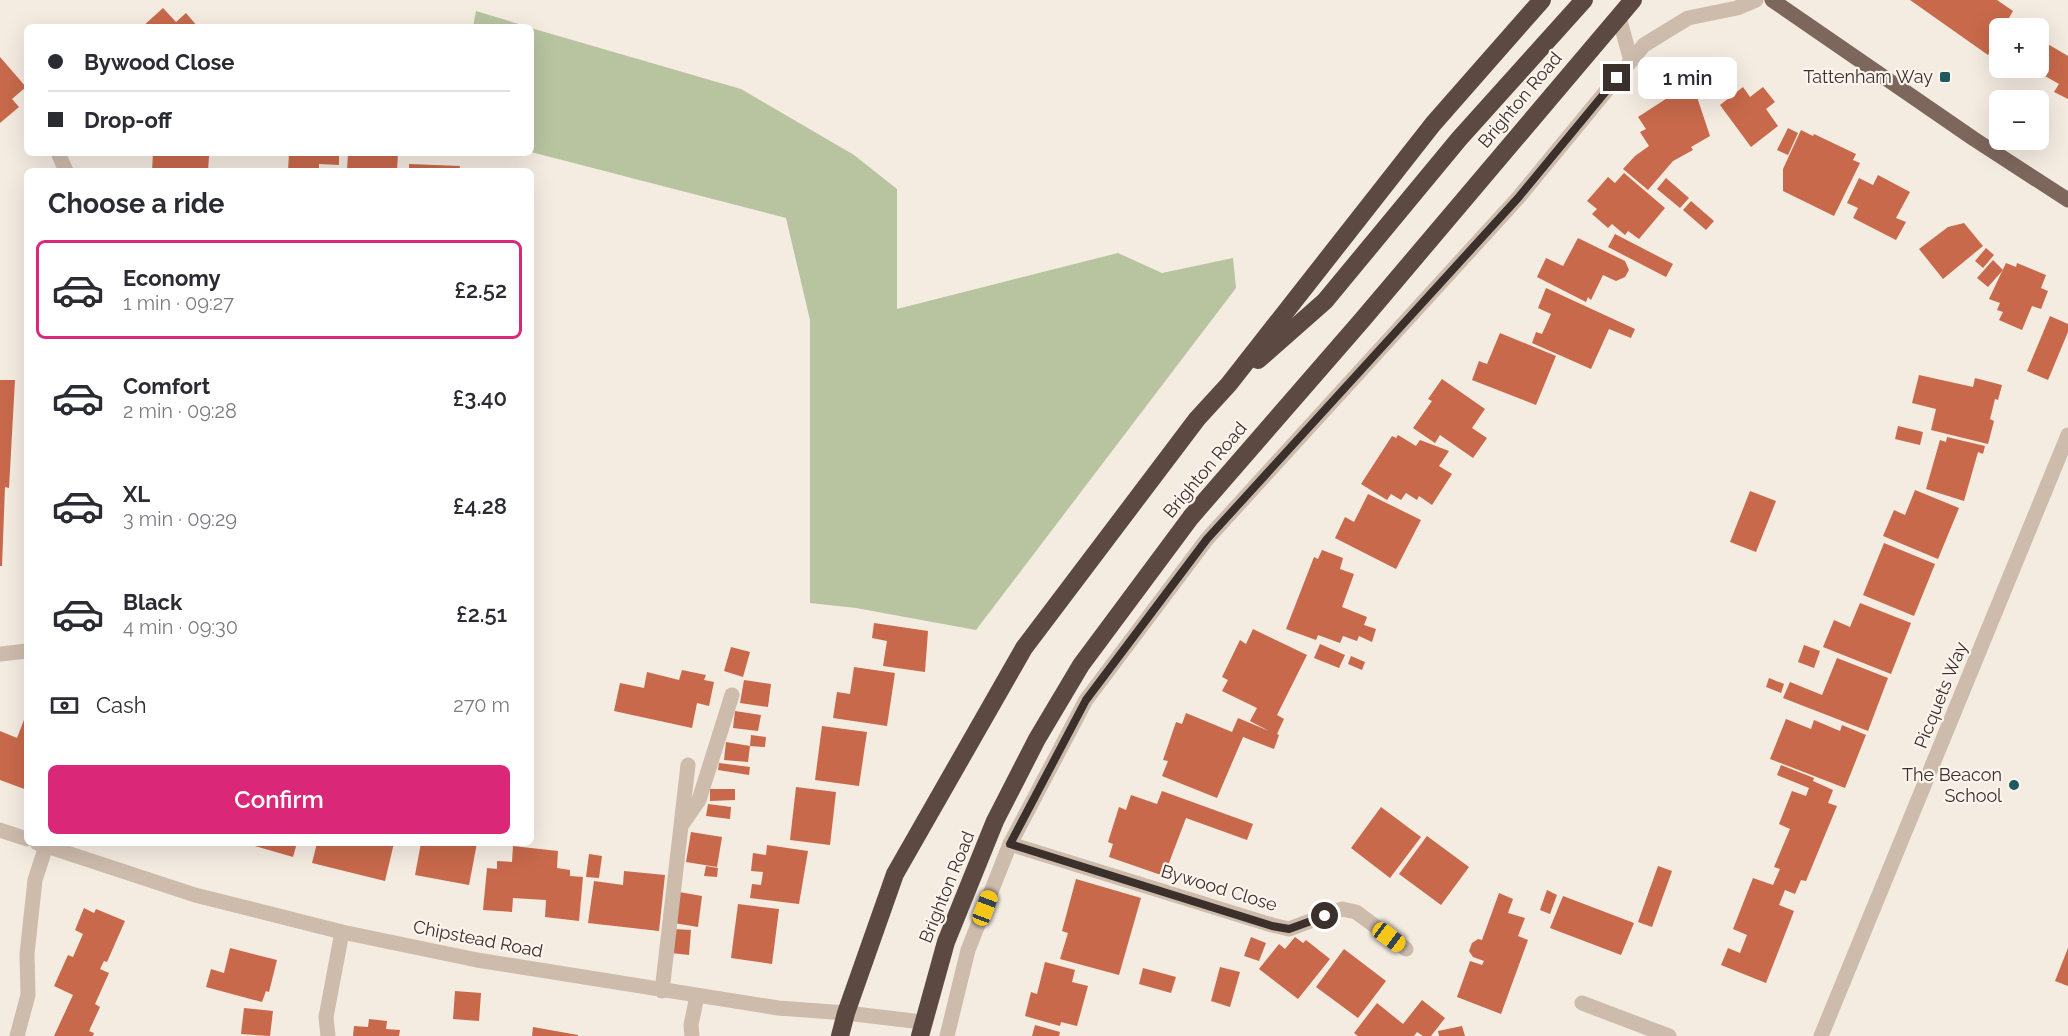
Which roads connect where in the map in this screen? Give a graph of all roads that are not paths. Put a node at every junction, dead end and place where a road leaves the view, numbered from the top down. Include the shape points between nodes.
1 (1542, 0) edge
2 (1584, 0) edge
3 (1633, 0) edge
4 (1756, 0) edge
5 (1772, 0) edge
6 (1619, 17) junction
7 (1631, 61) junction
8 (2068, 200) edge
9 (1229, 384) junction
10 (2068, 435) edge
11 (24, 651) edge
12 (0, 654) edge
13 (732, 695) dead end
14 (688, 765) dead end
15 (683, 823) junction
16 (0, 830) edge
17 (24, 838) edge
18 (1010, 844) junction
19 (42, 846) edge
20 (45, 846) edge
21 (342, 932) junction
22 (1406, 950) dead end
23 (662, 991) junction
24 (697, 996) junction
25 (1582, 1003) dead end
26 (846, 1013) junction
27 (921, 1029) edge
28 (16, 1036) edge
29 (328, 1036) edge
30 (692, 1036) edge
31 (840, 1036) edge
32 (947, 1036) edge
33 (1669, 1036) edge
34 (1821, 1036) edge

1 - 9 highway, Brighton Road via 1433,124
2 - 9 highway via 1459,139 1325,301
3 - 6 highway, Brighton Road
4 - 7 street via 1737,9 1688,18 1644,45
5 - 8 main road
6 - 7 street
6 - 27 highway, Brighton Road via 1191,517 1081,665 995,821 946,942
7 - 18 street via 1518,198 1207,539 1086,700
9 - 26 highway, Brighton Road via 1197,419 1024,648 895,874
10 - 34 street, Picquets Way
11 - 12 street
13 - 15 street via 699,800
14 - 15 street
15 - 23 street
16 - 17 street
18 - 22 street, Bywood Close via 1272,926 1289,929 1342,909 1356,912
18 - 32 street via 968,950
19 - 28 street via 27,954 28,995
20 - 21 street, Chipstead Road via 195,895
21 - 23 street, Chipstead Road via 477,960
21 - 29 street via 326,1017
23 - 24 street, Chipstead Road
24 - 26 street, Chipstead Road
24 - 30 street
25 - 33 street
26 - 27 street, Chipstead Road
26 - 31 highway, Brighton Road

